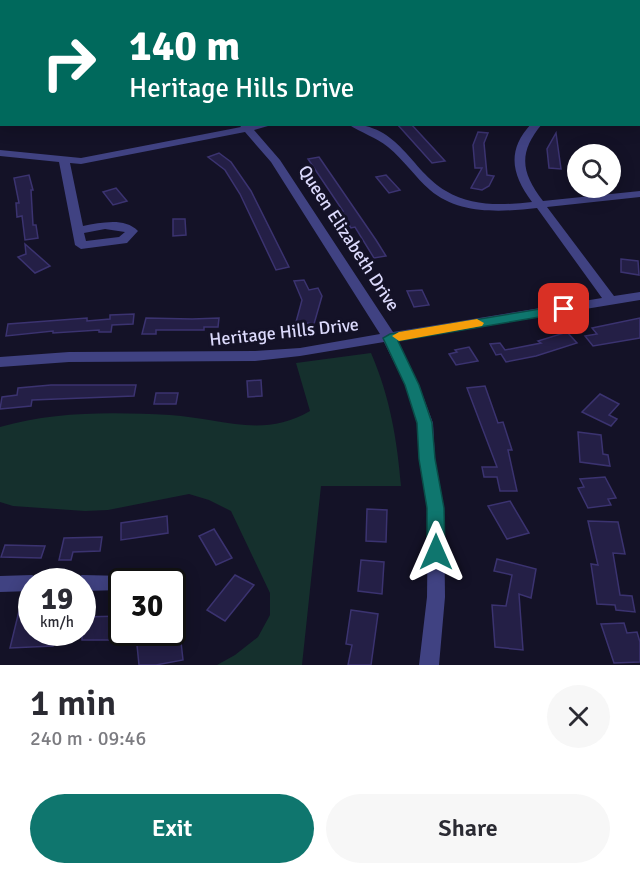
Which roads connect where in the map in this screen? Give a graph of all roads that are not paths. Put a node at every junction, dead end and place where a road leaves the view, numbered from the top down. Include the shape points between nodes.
1 (358, 126) edge
2 (535, 126) edge
3 (246, 127) edge
4 (0, 153) edge
5 (64, 161) junction
6 (640, 194) edge
7 (539, 205) junction
8 (76, 230) dead end
9 (640, 297) edge
10 (610, 301) junction
11 (390, 338) junction
12 (0, 362) edge
13 (0, 584) edge
14 (18, 584) edge
15 (429, 665) edge

1 - 7 street via 382,135 445,196 488,207
2 - 7 street via 523,140 518,159 526,186
3 - 5 street via 103,158
3 - 11 street, Queen Elizabeth Drive via 276,160
4 - 5 street
5 - 8 street
6 - 7 street
7 - 10 street
9 - 10 street, Heritage Hills Drive
10 - 11 street, Heritage Hills Drive
11 - 12 street, Heritage Hills Drive via 255,356 69,357
11 - 15 street, Queen Elizabeth Drive via 424,423 436,508 436,597
13 - 14 street

